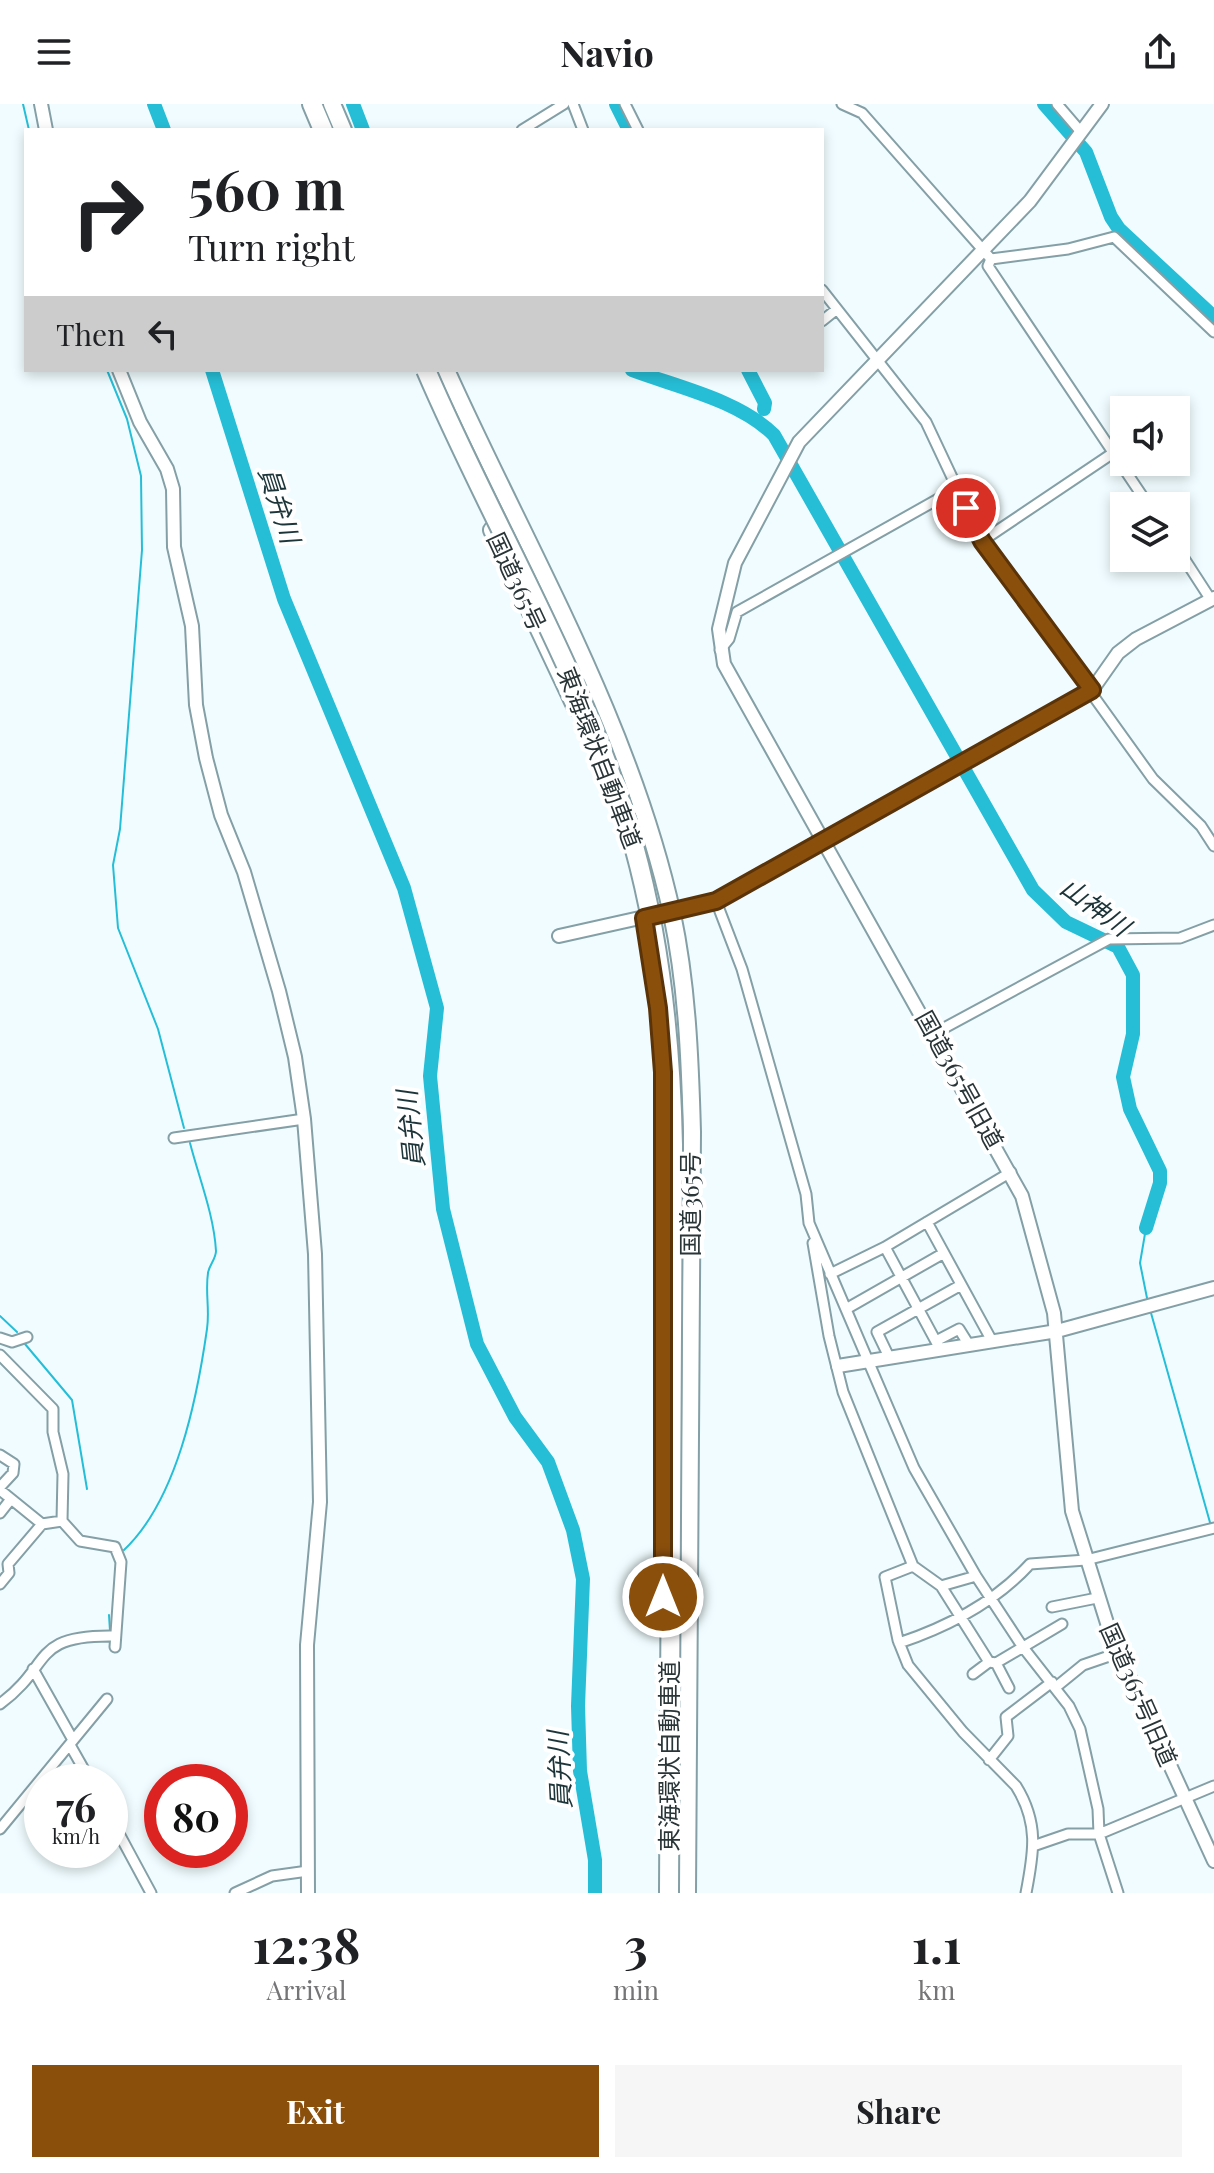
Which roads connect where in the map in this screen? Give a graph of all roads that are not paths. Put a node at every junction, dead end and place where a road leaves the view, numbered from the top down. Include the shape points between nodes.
1 (41, 104) edge
2 (304, 104) edge
3 (312, 104) edge
4 (332, 104) edge
5 (564, 104) edge
6 (573, 104) edge
7 (625, 104) edge
8 (842, 104) edge
9 (1057, 104) edge
10 (1102, 104) edge
11 (518, 127) edge
12 (46, 128) edge
13 (314, 128) edge
14 (322, 128) edge
15 (342, 128) edge
16 (582, 128) edge
17 (637, 128) edge
18 (1077, 137) junction
19 (987, 256) junction
20 (824, 293) edge
21 (837, 309) junction
22 (824, 319) edge
23 (1214, 332) edge
24 (877, 363) junction
25 (120, 372) edge
26 (418, 372) edge
27 (427, 372) edge
28 (447, 372) edge
29 (1110, 449) edge
30 (1110, 455) edge
31 (956, 489) junction
32 (982, 541) junction
33 (1190, 567) edge
34 (1212, 599) edge
35 (720, 650) junction
36 (1092, 690) junction
37 (823, 840) junction
38 (1214, 846) edge
39 (716, 901) junction
40 (671, 912) junction
41 (644, 918) junction
42 (1214, 925) edge
43 (559, 936) dead end
44 (933, 1034) junction
45 (304, 1119) junction
46 (174, 1138) dead end
47 (1011, 1172) junction
48 (927, 1222) junction
49 (809, 1223) junction
50 (885, 1247) junction
51 (944, 1253) junction
52 (830, 1274) junction
53 (902, 1277) junction
54 (961, 1285) junction
55 (1214, 1288) edge
56 (846, 1309) junction
57 (919, 1309) junction
58 (1057, 1331) junction
59 (27, 1337) dead end
60 (0, 1338) edge
61 (992, 1341) junction
62 (938, 1345) junction
63 (0, 1355) edge
64 (889, 1357) junction
65 (871, 1360) junction
66 (838, 1366) junction
67 (0, 1455) edge
68 (0, 1488) edge
69 (11, 1499) junction
70 (0, 1513) edge
71 (62, 1521) junction
72 (42, 1524) junction
73 (1212, 1531) edge
74 (1086, 1560) junction
75 (913, 1566) junction
76 (976, 1576) junction
77 (0, 1584) edge
78 (941, 1586) junction
79 (992, 1598) junction
80 (1097, 1598) junction
81 (1052, 1607) dead end
82 (958, 1615) junction
83 (1062, 1624) dead end
84 (899, 1643) junction
85 (1024, 1648) junction
86 (1118, 1653) junction
87 (993, 1662) junction
88 (33, 1669) junction
89 (973, 1674) dead end
90 (1054, 1684) junction
91 (1009, 1688) dead end
92 (107, 1699) dead end
93 (0, 1704) edge
94 (72, 1742) junction
95 (989, 1760) junction
96 (82, 1764) edge
97 (1214, 1786) edge
98 (1185, 1801) junction
99 (0, 1829) edge
100 (1099, 1834) junction
101 (1036, 1845) junction
102 (128, 1850) edge
103 (1214, 1861) edge
104 (308, 1871) junction
105 (151, 1893) edge
106 (235, 1893) edge
107 (308, 1893) edge
108 (663, 1893) edge
109 (669, 1893) edge
110 (687, 1893) edge
111 (1026, 1893) edge
112 (1118, 1893) edge

1 - 12 street
2 - 13 highway
3 - 14 highway
4 - 15 highway
5 - 11 street
6 - 16 street
7 - 17 street
8 - 19 street via 862,113
9 - 18 street
10 - 18 street, 国道365号旧道
18 - 19 street, 国道365号旧道
19 - 23 street via 1068,249 1114,237
19 - 24 street, 国道365号旧道
19 - 29 street via 988,266
20 - 21 street
21 - 22 street
21 - 24 street
24 - 31 street via 926,422
24 - 35 street, 国道365号旧道 via 799,442 767,498 729,579
25 - 45 street via 173,489 174,547 192,626 196,705 206,758 279,991
26 - 41 highway, 国道365号 via 591,745 626,845
27 - 109 highway, 東海環状自動車道, bridge via 592,726 633,844 657,951 673,1130
28 - 40 highway, 国道365号 via 597,694 649,828
30 - 32 street
31 - 32 street
31 - 35 street via 737,612
32 - 36 street
33 - 34 street
34 - 36 street via 1136,639 1118,653
35 - 37 street, 国道365号旧道
36 - 37 street
36 - 38 street via 1153,779
37 - 39 street
37 - 44 street, 国道365号旧道
39 - 40 street
39 - 49 street via 742,969 803,1183
40 - 41 street
40 - 110 highway, 国道365号 via 686,1004 692,1132
41 - 43 street
41 - 108 highway, 国道365号 via 660,1025 665,1130
42 - 44 street via 1180,938 1104,941
44 - 47 street, 国道365号旧道
45 - 46 street
45 - 104 street via 315,1254 320,1502 307,1645
47 - 48 street
47 - 58 street, 国道365号旧道 via 1026,1206
48 - 50 street
48 - 51 street
49 - 52 street
49 - 66 street
50 - 52 street
50 - 53 street
51 - 53 street
51 - 54 street
52 - 56 street
53 - 56 street
53 - 57 street
54 - 57 street
54 - 61 street
55 - 58 street
56 - 65 street
57 - 62 street
57 - 64 street via 877,1332
58 - 61 street
58 - 74 street, 国道365号旧道 via 1069,1493
59 - 60 street via 12,1342
61 - 62 street
62 - 64 street
63 - 71 street via 53,1409 63,1474
64 - 65 street
65 - 66 street
65 - 76 street via 900,1440
66 - 75 street via 860,1437
67 - 68 street via 14,1464
68 - 69 street
69 - 70 street
69 - 72 street
71 - 72 street
71 - 88 street via 80,1541 115,1547 121,1562 114,1641 66,1639
72 - 77 street via 8,1564 9,1573
73 - 74 street
74 - 79 street via 1030,1564
74 - 80 street, 国道365号旧道
75 - 78 street
75 - 84 street via 885,1577
76 - 78 street
76 - 79 street
78 - 82 street
79 - 82 street
79 - 85 street
80 - 81 street
80 - 86 street, 国道365号旧道
82 - 84 street
82 - 87 street
83 - 85 street
84 - 95 street via 918,1680
85 - 87 street
85 - 90 street
86 - 90 street via 1083,1665
86 - 98 street, 国道365号旧道
87 - 89 street
87 - 91 street
88 - 93 street
88 - 94 street
90 - 95 street via 1006,1717 1008,1736
90 - 100 street via 1080,1729
92 - 94 street
94 - 96 street
94 - 99 street
95 - 101 street via 1026,1803
97 - 98 street
98 - 100 street
98 - 103 street, 国道365号旧道
100 - 101 street via 1068,1834
100 - 112 street
101 - 111 street
102 - 105 street
104 - 106 street via 272,1876
104 - 107 street

